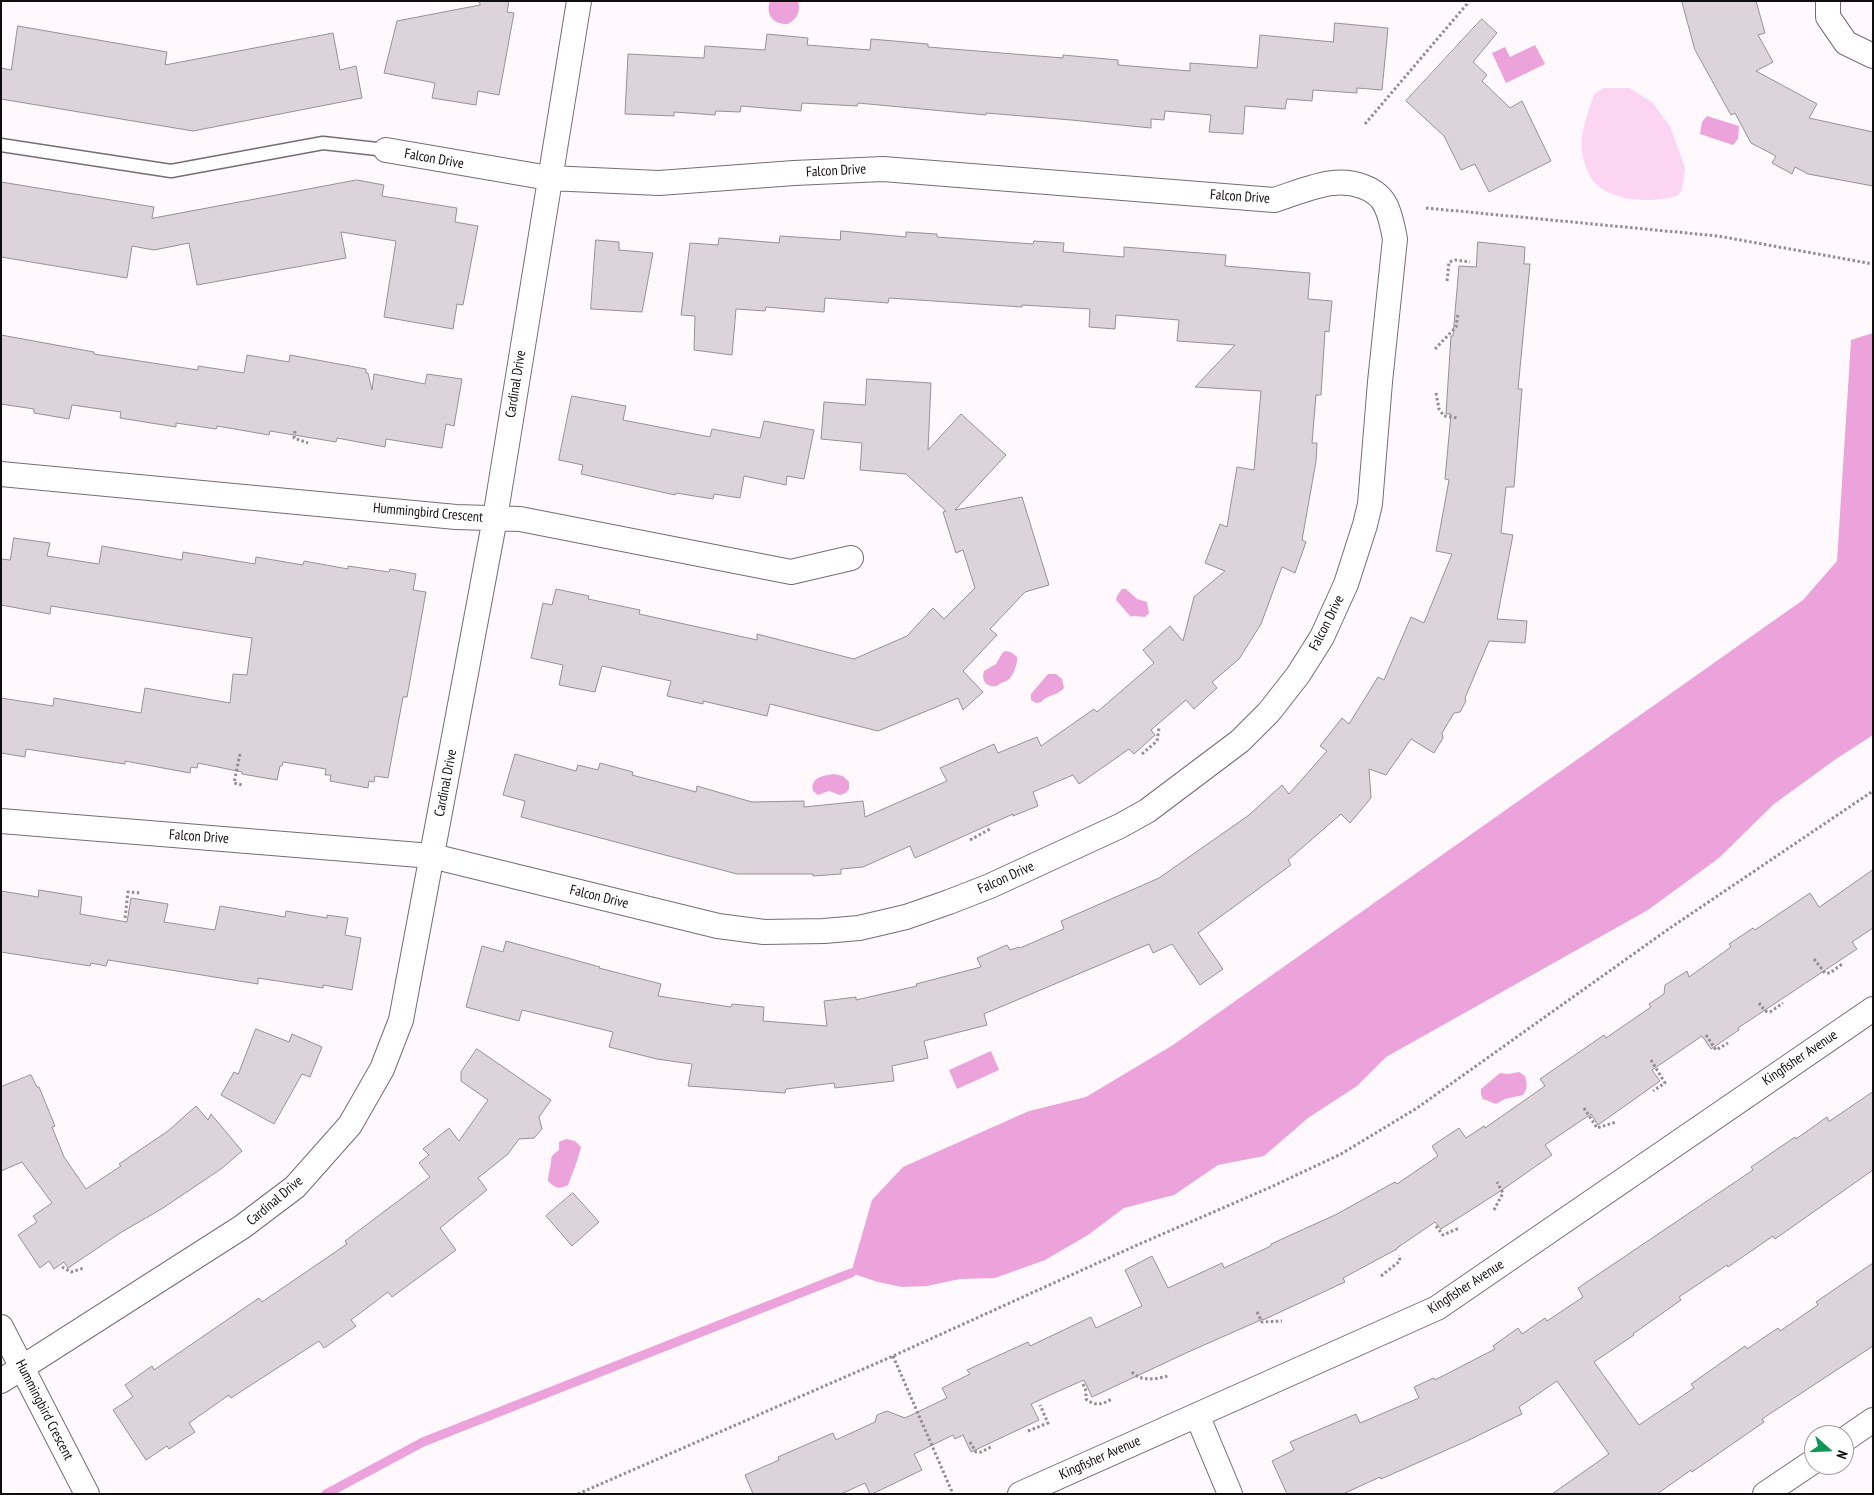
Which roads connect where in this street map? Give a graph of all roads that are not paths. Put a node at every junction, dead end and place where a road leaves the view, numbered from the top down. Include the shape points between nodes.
1 (579, 1) edge
2 (1828, 1) edge
3 (1873, 56) edge
4 (1, 145) edge
5 (386, 150) joint
6 (549, 178) junction
7 (1, 474) edge
8 (495, 518) junction
9 (850, 558) dead end
10 (1, 821) edge
11 (432, 856) junction
12 (1873, 1009) edge
13 (1, 1327) edge
14 (22, 1368) junction
15 (1, 1382) edge
16 (1197, 1415) junction
17 (1873, 1420) edge
18 (1854, 1433) edge
19 (1804, 1467) edge
20 (87, 1494) edge
21 (1020, 1494) edge
22 (1230, 1494) edge
23 (1765, 1494) edge

1 - 6 street, Cardinal Drive
2 - 3 street via 1828,17 1846,43
4 - 5 lane via 170,171 323,144
5 - 6 street, Falcon Drive
6 - 8 street, Cardinal Drive
6 - 11 street, Falcon Drive via 659,183 883,169 1274,200 1332,182 1357,184 1373,192 1385,204 1395,239 1370,504 1346,584 1322,637 1298,675 1240,742 1141,815 949,902 859,928 764,932 707,923
7 - 8 street, Hummingbird Crescent
8 - 9 street, Hummingbird Crescent via 530,521 791,572
8 - 11 street, Cardinal Drive
10 - 11 street, Falcon Drive
11 - 14 street, Cardinal Drive via 401,1020 382,1069 350,1125 295,1187 242,1228
12 - 16 street, Kingfisher Avenue via 1437,1308
13 - 14 street, Hummingbird Crescent
14 - 15 street, Cardinal Drive
14 - 20 street, Hummingbird Crescent
16 - 21 street, Kingfisher Avenue
16 - 22 street
17 - 18 street
19 - 23 street

